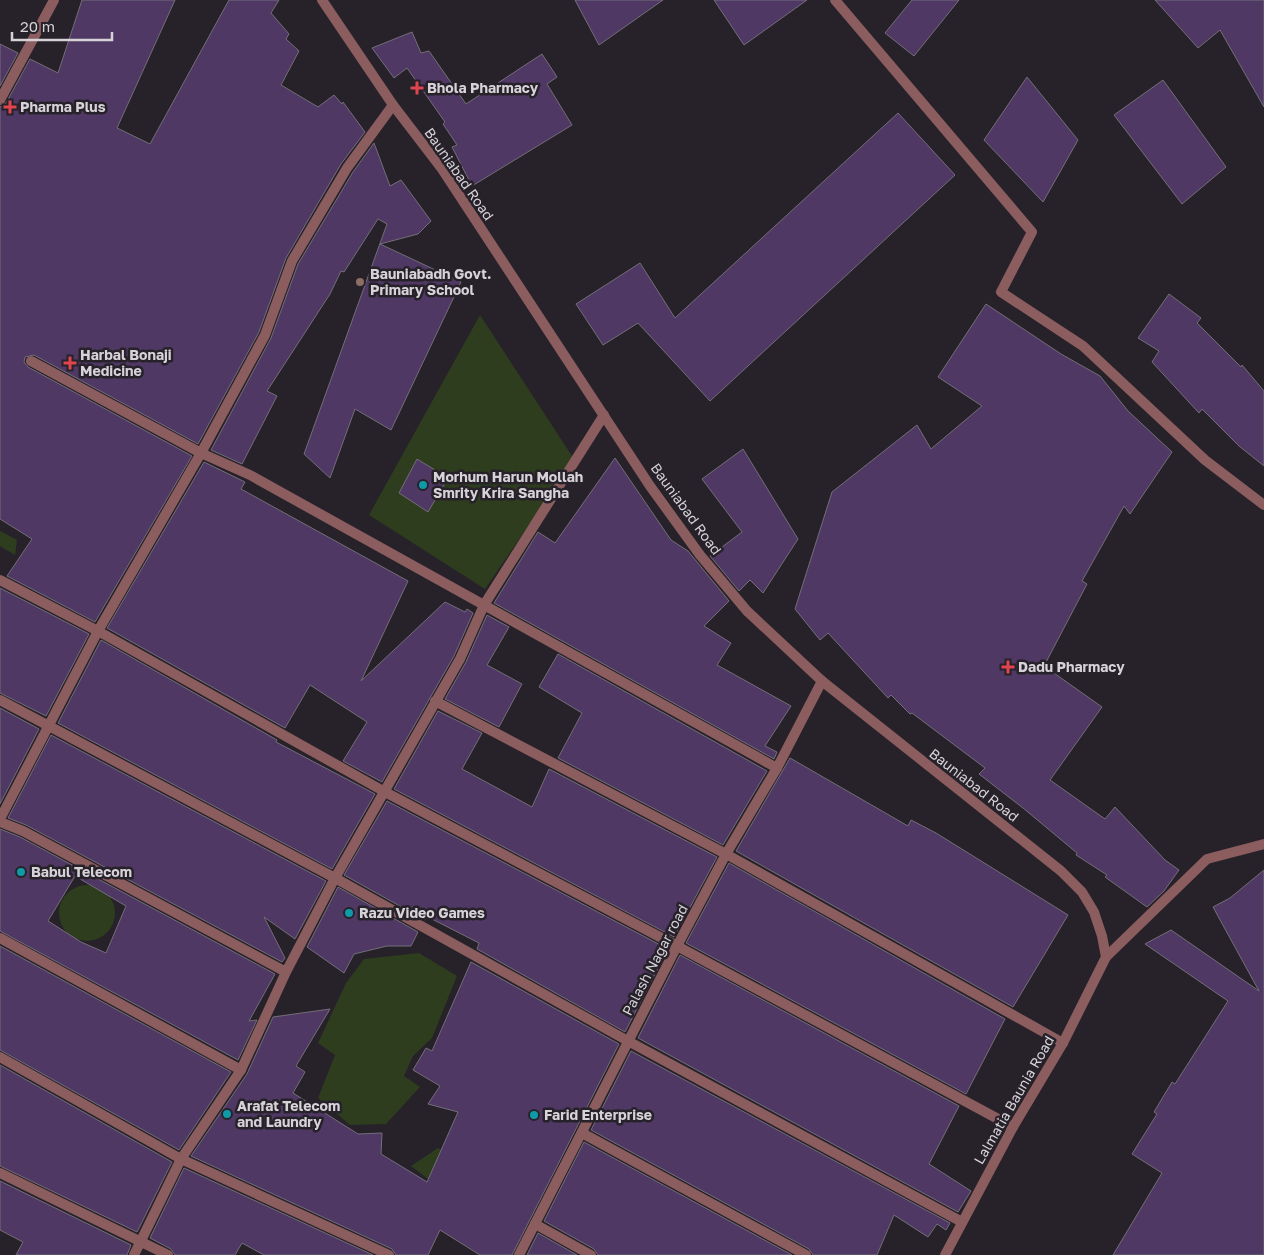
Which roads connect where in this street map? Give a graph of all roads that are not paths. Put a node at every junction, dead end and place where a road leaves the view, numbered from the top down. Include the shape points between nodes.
1 (54, 0) edge
2 (322, 0) edge
3 (835, 0) edge
4 (0, 100) edge
5 (393, 105) junction
6 (31, 361) dead end
7 (604, 415) junction
8 (201, 454) junction
9 (1264, 505) edge
10 (0, 580) edge
11 (484, 604) junction
12 (98, 631) junction
13 (822, 681) junction
14 (0, 700) edge
15 (435, 701) junction
16 (50, 726) junction
17 (776, 768) junction
18 (385, 792) junction
19 (0, 821) edge
20 (1264, 844) edge
21 (726, 854) junction
22 (336, 878) junction
23 (0, 938) edge
24 (678, 946) junction
25 (1106, 957) junction
26 (286, 972) junction
27 (628, 1041) junction
28 (1063, 1044) junction
29 (0, 1057) edge
30 (241, 1070) junction
31 (1013, 1127) junction
32 (582, 1132) junction
33 (181, 1159) junction
34 (0, 1172) edge
35 (962, 1222) junction
36 (535, 1224) junction
37 (141, 1240) junction
38 (134, 1255) edge
39 (168, 1255) edge
40 (389, 1255) edge
41 (519, 1255) edge
42 (591, 1255) edge
43 (806, 1255) edge
44 (945, 1255) edge

1 - 4 street
2 - 5 street, Bauniabad Road
3 - 9 street via 1032,232 1001,292 1082,346 1205,460
5 - 7 street, Bauniabad Road via 442,170
5 - 8 street via 347,168 292,261 265,335
6 - 8 street
7 - 11 street
7 - 13 street, Bauniabad Road via 650,486 735,597
8 - 11 street via 250,475
8 - 12 street
10 - 12 street
11 - 15 street via 460,659
11 - 17 street
12 - 16 street
12 - 18 street
13 - 17 street, Palash Nagar road
13 - 25 street, Bauniabad Road via 1061,871 1082,892 1094,912
14 - 16 street
15 - 18 street
15 - 21 street
16 - 19 street
16 - 22 street
17 - 21 street, Palash Nagar road
18 - 22 street
18 - 24 street
19 - 26 street
20 - 25 street, Lalmatia Baunia Road via 1207,859
21 - 24 street, Palash Nagar road
21 - 28 street
22 - 26 street
22 - 27 street
23 - 30 street
24 - 27 street, Palash Nagar road
24 - 31 street
25 - 28 street, Lalmatia Baunia Road
26 - 30 street
27 - 32 street, Palash Nagar road
27 - 35 street
28 - 31 street, Lalmatia Baunia Road
29 - 33 street
30 - 33 street
31 - 35 street, Lalmatia Baunia Road
32 - 36 street, Palash Nagar road
32 - 43 street
33 - 37 street
33 - 40 street
34 - 37 street
35 - 44 street, Lalmatia Baunia Road
36 - 41 street, Palash Nagar road
36 - 42 street
37 - 38 street
37 - 39 street

